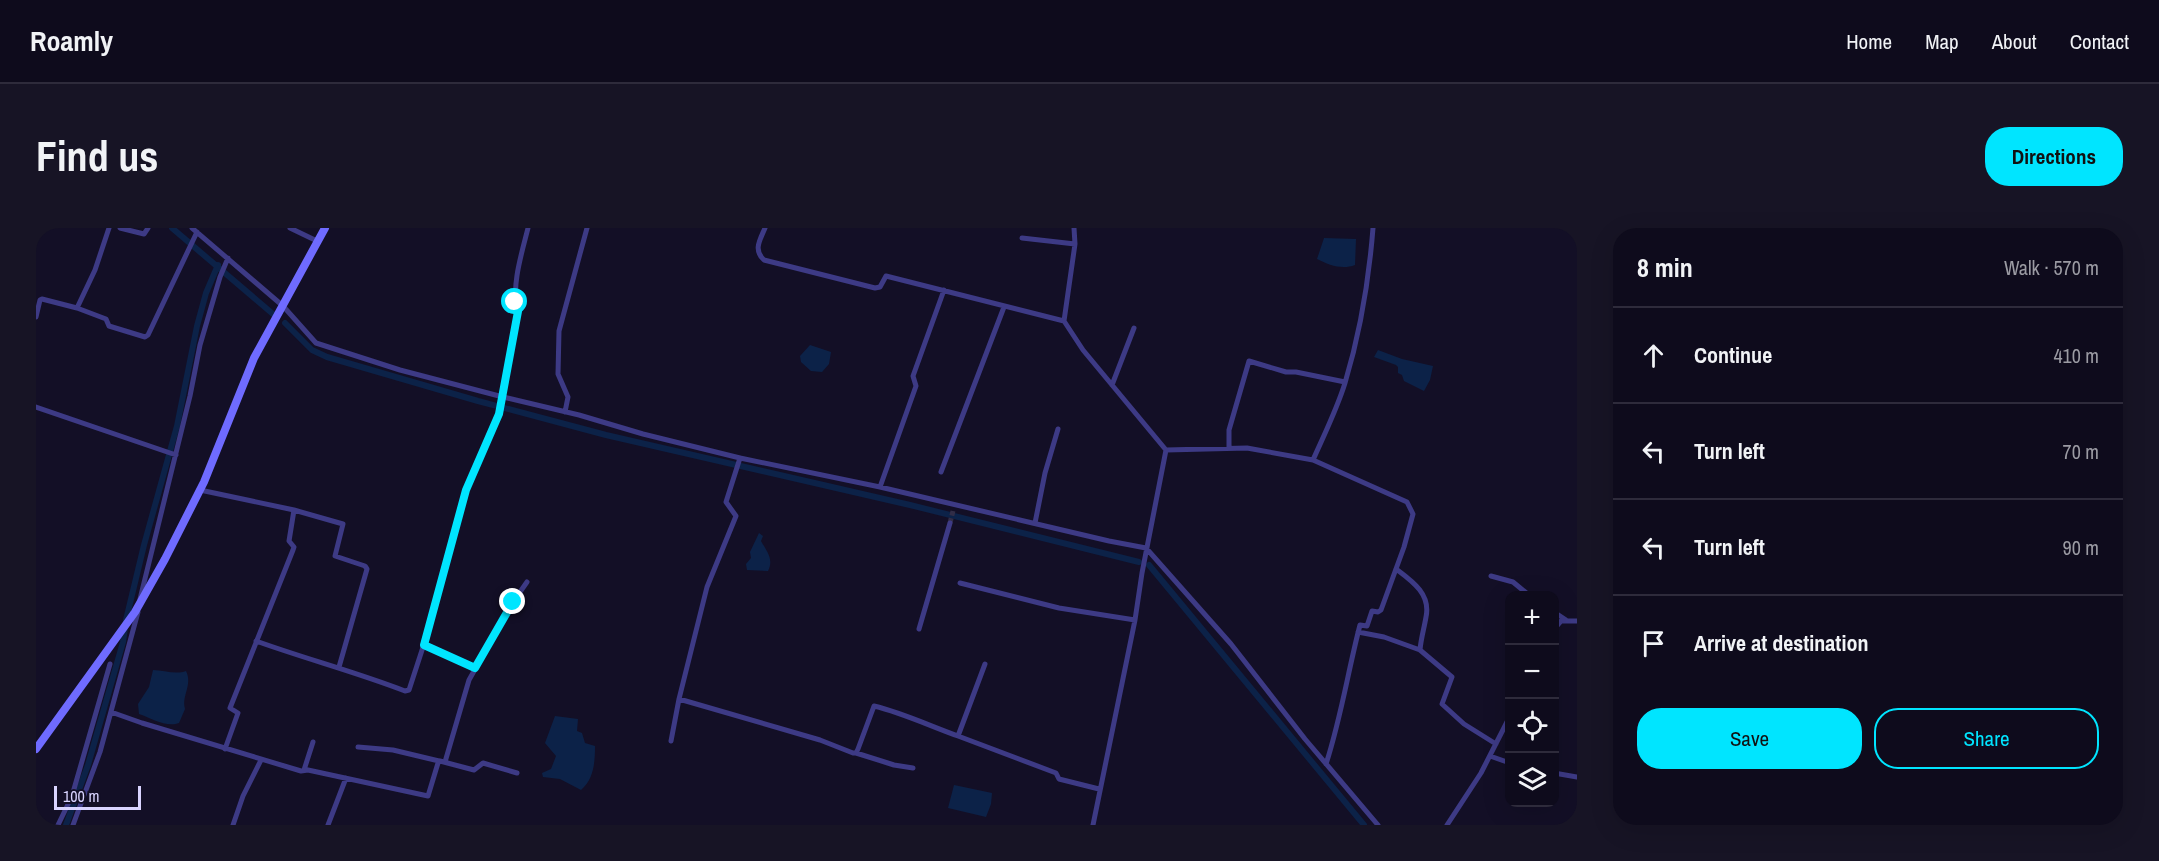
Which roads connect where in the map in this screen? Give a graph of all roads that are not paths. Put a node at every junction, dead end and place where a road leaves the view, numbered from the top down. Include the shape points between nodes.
1 (109, 228) edge
2 (120, 228) edge
3 (148, 228) edge
4 (291, 228) edge
5 (325, 228) edge
6 (528, 228) edge
7 (587, 228) edge
8 (765, 228) edge
9 (1074, 228) edge
10 (1373, 228) edge
11 (194, 233) edge
12 (1022, 238) dead end
13 (317, 241) junction
14 (1074, 244) junction
15 (226, 261) junction
16 (944, 290) junction
17 (283, 306) junction
18 (1004, 307) junction
19 (77, 308) junction
20 (36, 317) edge
21 (1064, 321) junction
22 (1134, 328) dead end
23 (1345, 382) junction
24 (1112, 385) junction
25 (502, 400) junction
26 (36, 407) edge
27 (565, 411) junction
28 (1058, 429) dead end
29 (1229, 447) junction
30 (1166, 450) junction
31 (174, 454) junction
32 (1313, 460) junction
33 (740, 461) junction
34 (941, 472) dead end
35 (880, 487) junction
36 (200, 490) junction
37 (294, 510) junction
38 (950, 523) tunnel mouth
39 (1035, 523) junction
40 (1146, 548) junction
41 (1396, 568) junction
42 (1491, 576) dead end
43 (527, 582) dead end
44 (960, 583) dead end
45 (1524, 591) edge
46 (137, 608) junction
47 (1559, 615) edge
48 (1135, 620) junction
49 (1568, 620) junction
50 (1577, 621) edge
51 (1559, 622) edge
52 (919, 629) dead end
53 (1358, 632) junction
54 (256, 642) junction
55 (424, 645) junction
56 (1420, 650) junction
57 (110, 664) dead end
58 (985, 664) dead end
59 (339, 667) junction
60 (475, 668) junction
61 (679, 699) junction
62 (111, 712) junction
63 (1505, 725) edge
64 (958, 736) junction
65 (671, 741) dead end
66 (313, 742) dead end
67 (1496, 744) junction
68 (358, 747) dead end
69 (36, 749) edge
70 (225, 749) junction
71 (856, 753) junction
72 (1490, 756) junction
73 (261, 760) junction
74 (442, 762) junction
75 (1505, 762) edge
76 (1326, 764) junction
77 (913, 768) dead end
78 (304, 770) junction
79 (517, 773) dead end
80 (1559, 774) edge
81 (1577, 777) edge
82 (346, 778) junction
83 (1099, 789) junction
84 (1095, 824) edge
85 (58, 825) edge
86 (73, 825) edge
87 (233, 825) edge
88 (328, 825) edge
89 (1377, 825) edge
90 (1447, 825) edge

1 - 19 street
2 - 3 street via 144,234
4 - 13 street
5 - 13 street
6 - 25 street
7 - 27 street via 559,331 558,374 568,397
8 - 16 street via 757,248 764,260 875,288 880,288 886,276
9 - 14 street
10 - 23 street via 1357,334
11 - 15 street
11 - 19 street via 145,338 109,326 106,319
12 - 14 street
13 - 17 street
14 - 21 street
15 - 17 street
15 - 31 street via 200,345
16 - 18 street
16 - 35 street via 913,376 916,386
17 - 25 street via 316,343
17 - 36 street via 254,358
18 - 21 street
18 - 34 street
19 - 20 street via 42,299
21 - 24 street
22 - 24 street
23 - 29 street via 1249,361 1229,430
23 - 32 street
24 - 30 street
25 - 27 street
25 - 55 street via 466,490
26 - 31 street
27 - 33 street
28 - 39 street
29 - 30 street
29 - 32 street
30 - 40 street
31 - 46 street
32 - 41 street via 1407,502 1413,518
33 - 35 street
33 - 61 street via 726,502 736,516 707,586
35 - 39 street via 954,508
36 - 37 street
36 - 46 street
37 - 54 street via 289,542 294,547
37 - 59 street via 342,523 335,556 367,567
38 - 52 street
39 - 40 street
40 - 48 street
40 - 76 street via 1231,644
41 - 53 street via 1380,612 1372,611 1367,626 1361,624
41 - 56 street via 1423,592 1427,615
42 - 45 street via 1513,582
43 - 60 street
44 - 48 street via 1059,608
46 - 62 street
46 - 69 street
47 - 49 street
48 - 83 street
49 - 50 street
49 - 51 street
53 - 56 street
53 - 76 street
54 - 59 street
54 - 70 street via 230,708 238,713
55 - 59 street via 407,691
55 - 60 street
56 - 67 street via 1452,677 1442,704
57 - 85 street via 72,796
58 - 64 street
60 - 74 street
61 - 65 street
61 - 71 street
62 - 70 street
62 - 86 street
63 - 67 street
64 - 71 street via 874,706
64 - 83 street via 1056,773 1059,779
66 - 78 street
67 - 72 street
68 - 74 street via 393,750
70 - 73 street
71 - 77 street
72 - 75 street
72 - 90 street
73 - 78 street
73 - 87 street
74 - 79 street via 474,770 483,763
74 - 82 street via 428,796
76 - 89 street
78 - 82 street
80 - 81 street
82 - 88 street
83 - 84 street

